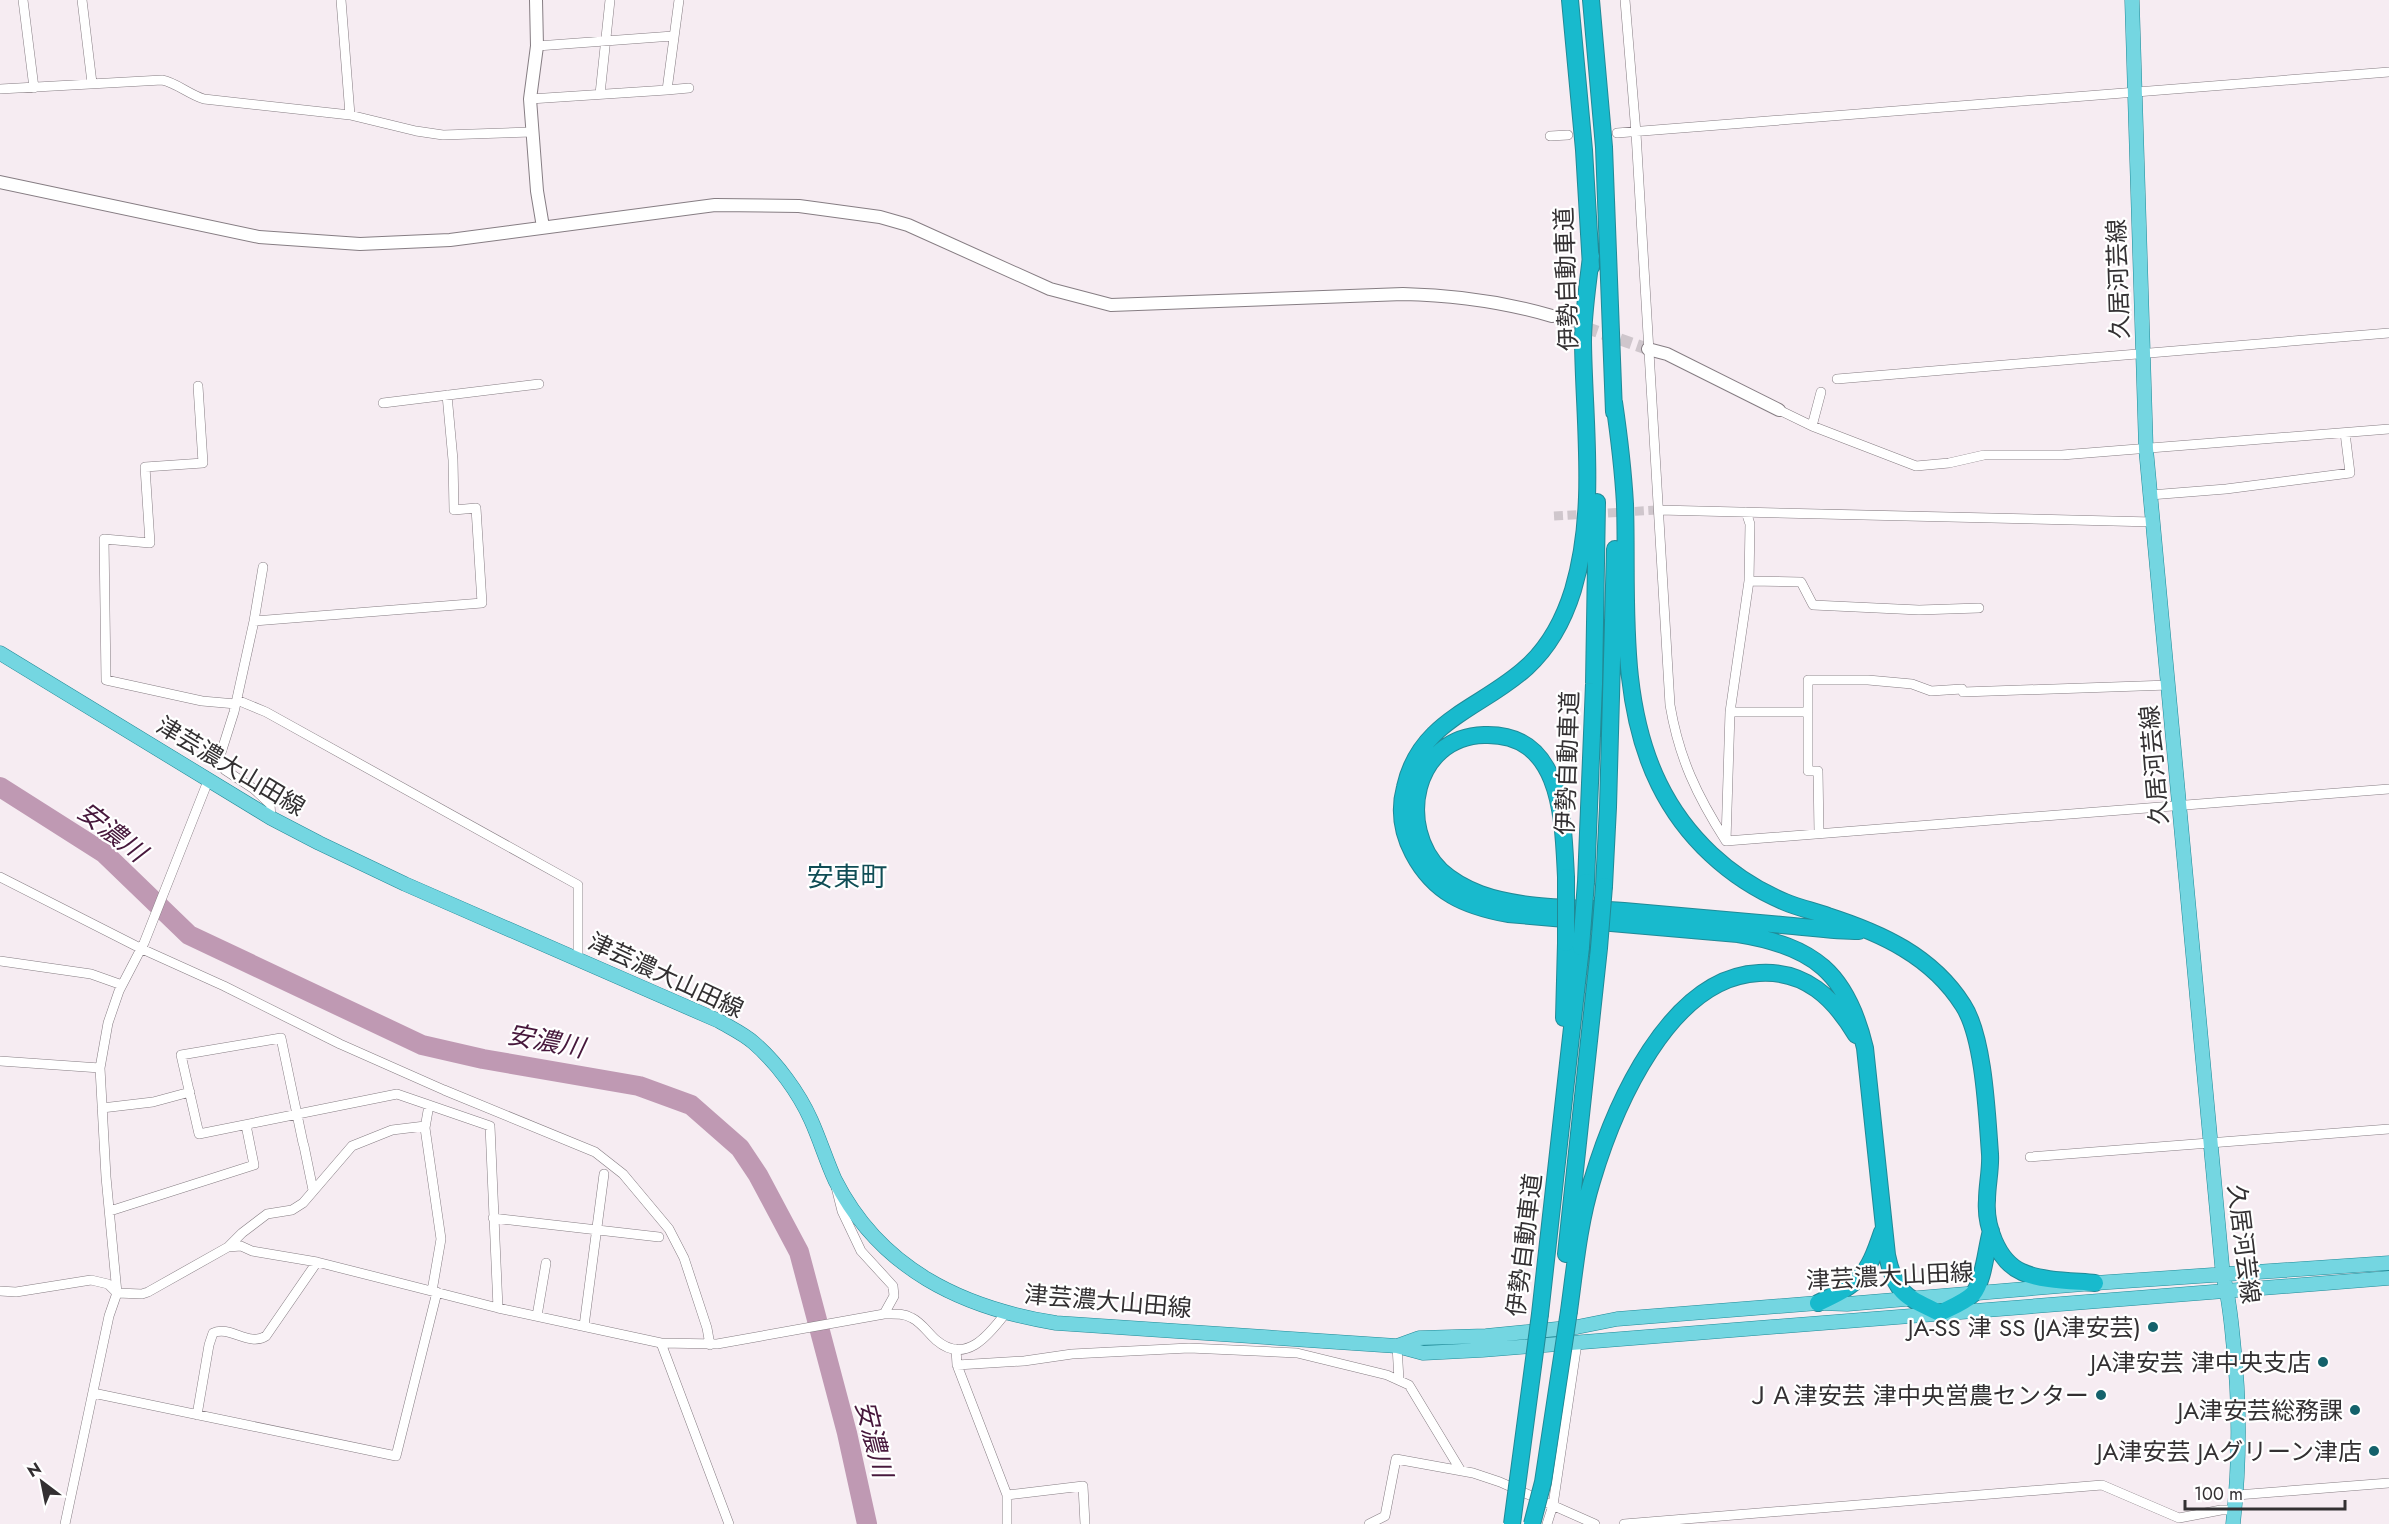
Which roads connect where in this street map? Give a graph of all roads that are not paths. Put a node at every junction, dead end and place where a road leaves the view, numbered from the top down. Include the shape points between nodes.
1 (23, 0) edge
2 (82, 0) edge
3 (341, 0) edge
4 (536, 0) edge
5 (610, 0) edge
6 (679, 0) edge
7 (1570, 0) edge
8 (1591, 0) edge
9 (1625, 0) edge
10 (2132, 0) edge
11 (673, 36) junction
12 (606, 41) junction
13 (537, 46) junction
14 (2389, 72) edge
15 (92, 83) junction
16 (34, 88) junction
17 (689, 88) dead end
18 (0, 89) edge
19 (667, 90) junction
20 (2134, 93) junction
21 (600, 94) junction
22 (530, 99) junction
23 (350, 115) junction
24 (532, 132) junction
25 (1617, 133) dead end
26 (1636, 133) junction
27 (1568, 135) dead end
28 (1550, 136) dead end
29 (0, 182) edge
30 (543, 227) junction
31 (1591, 256) junction
32 (1551, 316) tunnel mouth
33 (2389, 333) edge
34 (1648, 349) junction
35 (2143, 353) junction
36 (1838, 379) dead end
37 (539, 384) dead end
38 (198, 386) dead end
39 (1821, 392) dead end
40 (447, 395) junction
41 (1614, 402) junction
42 (383, 403) dead end
43 (1779, 410) joint
44 (1812, 426) junction
45 (2389, 429) edge
46 (2346, 433) junction
47 (2146, 449) junction
48 (2150, 495) junction
49 (1659, 510) junction
50 (1746, 512) junction
51 (2153, 522) junction
52 (262, 567) dead end
53 (1749, 581) junction
54 (1979, 608) dead end
55 (254, 621) junction
56 (0, 653) edge
57 (2169, 685) junction
58 (236, 702) junction
59 (1730, 712) junction
60 (1808, 712) junction
61 (207, 785) junction
62 (2389, 789) edge
63 (2180, 805) junction
64 (270, 818) junction
65 (1819, 833) junction
66 (1726, 841) junction
67 (0, 877) edge
68 (1870, 931) junction
69 (1573, 945) junction
70 (143, 946) junction
71 (578, 959) junction
72 (0, 961) edge
73 (122, 985) junction
74 (1865, 1048) junction
75 (0, 1061) edge
76 (100, 1068) junction
77 (190, 1092) junction
78 (429, 1105) junction
79 (102, 1108) junction
80 (297, 1115) junction
81 (246, 1125) junction
82 (425, 1126) junction
83 (2389, 1129) edge
84 (2210, 1143) junction
85 (2030, 1157) dead end
86 (604, 1174) dead end
87 (835, 1179) junction
88 (313, 1190) junction
89 (110, 1211) junction
90 (493, 1218) junction
91 (1884, 1227) junction
92 (596, 1230) junction
93 (1991, 1231) junction
94 (659, 1237) dead end
95 (228, 1247) junction
96 (317, 1262) junction
97 (546, 1263) dead end
98 (2389, 1263) edge
99 (2223, 1276) junction
100 (2389, 1278) edge
101 (2096, 1283) junction
102 (0, 1291) edge
103 (434, 1292) junction
104 (2228, 1292) junction
105 (117, 1293) junction
106 (1972, 1295) junction
107 (1910, 1299) junction
108 (1818, 1303) junction
109 (498, 1308) junction
110 (1565, 1311) junction
111 (1940, 1313) junction
112 (884, 1314) junction
113 (1005, 1314) junction
114 (537, 1316) junction
115 (584, 1326) junction
116 (1191, 1331) junction
117 (661, 1343) junction
118 (1577, 1343) junction
119 (714, 1345) junction
120 (1397, 1346) junction
121 (952, 1348) junction
122 (1189, 1348) junction
123 (957, 1365) junction
124 (1399, 1380) junction
125 (93, 1393) junction
126 (197, 1415) junction
127 (1461, 1471) junction
128 (2389, 1483) edge
129 (1007, 1495) junction
130 (2237, 1495) junction
131 (1553, 1505) junction
132 (2234, 1517) edge
133 (1706, 1521) edge
134 (65, 1524) edge
135 (729, 1524) edge
136 (1007, 1524) edge
137 (1085, 1524) edge
138 (1369, 1524) edge
139 (1512, 1524) edge
140 (1531, 1524) edge
141 (1547, 1524) edge
142 (1595, 1524) edge
143 (1624, 1524) edge

1 - 16 street
2 - 15 street
3 - 23 street
4 - 13 street
5 - 12 street
6 - 11 street
7 - 31 highway, 伊勢自動車道
8 - 41 highway, 伊勢自動車道 via 1604,147
9 - 26 street
10 - 20 main road, 久居河芸線
11 - 12 street
11 - 19 street
12 - 13 street
12 - 21 street
13 - 22 street
14 - 20 street
15 - 16 street
15 - 23 street via 162,80 204,99
16 - 18 street
17 - 19 street
19 - 21 street
20 - 26 street
20 - 35 main road, 久居河芸線
21 - 22 street
22 - 24 street
23 - 24 street via 442,135
24 - 30 street
25 - 26 street
26 - 34 street
27 - 28 street
29 - 30 street via 248,235 316,242 408,243
30 - 32 street via 715,205 799,206 880,217 908,225 1050,289 1111,305 1413,294 1492,303
31 - 69 highway, 伊勢自動車道, bridge via 1597,570 1586,882
31 - 74 highway via 1583,338 1587,495 1574,589 1557,629 1533,661 1447,722 1419,750 1403,792 1405,833 1422,868 1439,888 1487,910 1738,934 1791,947 1835,979 1854,1008
33 - 35 street
34 - 43 street via 1667,354
34 - 49 street
35 - 36 street
35 - 47 main road, 久居河芸線
37 - 40 street
38 - 58 street via 204,463 145,467 150,543 104,539 106,680 202,701
39 - 44 street
40 - 42 street
40 - 55 street via 454,510 476,508 482,603
41 - 68 highway via 1622,457 1631,671 1644,746 1659,784 1689,832 1732,873 1787,903
41 - 110 highway, 伊勢自動車道, bridge via 1615,542 1604,885
43 - 44 street
44 - 47 street via 1916,466 1984,455 2062,456
45 - 46 street
46 - 47 street
46 - 48 street via 2350,473
47 - 48 main road, 久居河芸線
48 - 51 main road, 久居河芸線
49 - 50 street
49 - 66 street via 1673,727 1695,788
50 - 51 street
50 - 53 street via 1750,524
51 - 57 main road, 久居河芸線
52 - 55 street
53 - 54 street via 1801,582 1813,605 1920,610
53 - 59 street
55 - 58 street
56 - 61 main road, 津芸濃大山田線
57 - 60 street via 1963,692 1930,691 1912,684 1868,680 1808,680
57 - 63 main road, 久居河芸線
58 - 64 street via 220,760 225,770 270,804
58 - 71 street via 266,712 578,885
59 - 60 street
59 - 66 street
60 - 65 street via 1808,771 1818,771
61 - 64 main road, 津芸濃大山田線
61 - 70 street
62 - 63 street
63 - 65 street
63 - 84 main road, 久居河芸線
64 - 71 main road, 津芸濃大山田線 via 405,884
65 - 66 street
67 - 70 street
68 - 69 highway, bridge via 1828,931 1785,925 1557,906 1481,895 1441,871 1419,833 1415,808 1422,775 1433,758 1458,741 1485,735 1515,740 1530,750 1551,776 1559,799 1566,877
68 - 93 highway via 1899,944 1930,966 1955,993 1972,1021 1977,1036 1990,1158 1986,1203
69 - 139 highway, 伊勢自動車道, bridge via 1561,1136
70 - 73 street
70 - 119 street via 351,1049 587,1148 615,1166 652,1206 676,1242
71 - 87 main road, 津芸濃大山田線 via 719,1021 753,1042 801,1102
72 - 73 street via 91,974
73 - 76 street via 110,1015
74 - 91 highway
74 - 110 highway via 1846,1017 1825,994 1788,975 1767,972 1737,976 1694,999 1654,1046 1613,1124 1592,1182
75 - 76 street
76 - 79 street
77 - 79 street via 153,1102
77 - 80 street via 181,1055 281,1038
77 - 81 street via 199,1134
78 - 80 street via 397,1094
78 - 82 street
78 - 90 street via 490,1126
79 - 89 street
80 - 81 street
80 - 88 street
81 - 89 street via 254,1165
82 - 88 street via 392,1130 352,1146
82 - 103 street via 441,1239
83 - 84 street
84 - 85 street
84 - 99 main road, 久居河芸線
86 - 92 street
87 - 112 street via 840,1205 856,1242 893,1286 894,1296
87 - 113 main road, 津芸濃大山田線 via 861,1222 899,1260 948,1291
88 - 95 street via 295,1209 267,1214
89 - 105 street
90 - 92 street
90 - 109 street
91 - 107 highway via 1891,1272 1898,1288
91 - 108 highway via 1861,1279
92 - 94 street
92 - 115 street
93 - 101 highway via 1999,1251 2023,1273
93 - 106 highway via 1982,1278
95 - 96 street via 241,1246
95 - 105 street via 148,1292
96 - 103 street
96 - 126 street via 266,1336 255,1340 213,1333
97 - 114 street
98 - 99 main road, 津芸濃大山田線
99 - 101 main road, 津芸濃大山田線
99 - 104 main road, 久居河芸線
100 - 104 main road, 津芸濃大山田線
101 - 106 main road, 津芸濃大山田線
102 - 105 street via 91,1280 108,1284
103 - 109 street
103 - 126 street via 396,1456
104 - 111 main road, 津芸濃大山田線
104 - 130 main road, 久居河芸線 via 2239,1402
105 - 125 street
106 - 107 main road, 津芸濃大山田線
106 - 111 highway
107 - 108 main road, 津芸濃大山田線
107 - 111 highway
108 - 120 main road, 津芸濃大山田線 via 1617,1319 1486,1336 1419,1338
109 - 114 street
110 - 140 highway, 伊勢自動車道, bridge
111 - 118 main road, 津芸濃大山田線
112 - 119 street
112 - 121 street via 912,1317 939,1342
113 - 116 main road, 津芸濃大山田線 via 1056,1323
113 - 121 street via 975,1346
114 - 115 street
115 - 117 street
116 - 120 main road, 津芸濃大山田線
116 - 122 street
117 - 119 street
117 - 135 street
118 - 120 main road, 津芸濃大山田線 via 1423,1353
118 - 131 street
120 - 124 street
121 - 123 street
122 - 123 street
122 - 124 street via 1297,1353
123 - 129 street
124 - 127 street via 1409,1385
125 - 126 street
125 - 134 street
127 - 131 street via 1500,1482
127 - 138 street via 1396,1459 1385,1516
128 - 130 street
129 - 136 street
129 - 137 street via 1083,1486
130 - 132 main road, 久居河芸線
131 - 141 street
131 - 142 street
132 - 133 street via 2221,1510 2179,1518 2102,1485
133 - 143 street

